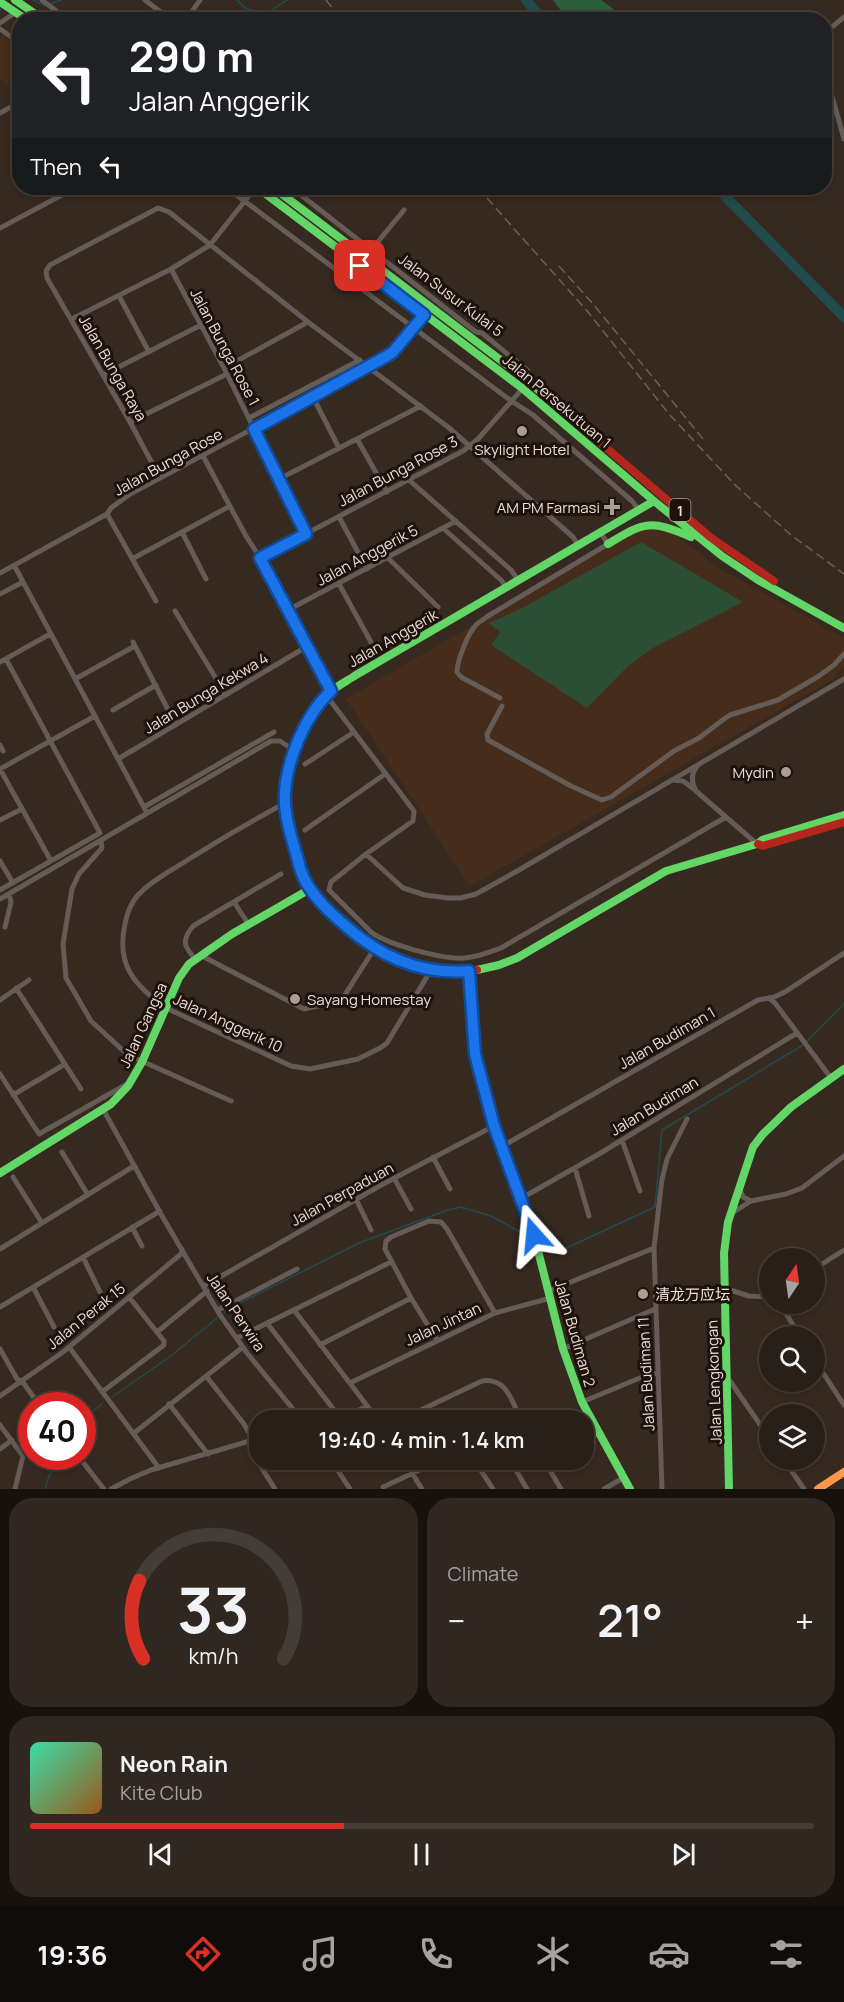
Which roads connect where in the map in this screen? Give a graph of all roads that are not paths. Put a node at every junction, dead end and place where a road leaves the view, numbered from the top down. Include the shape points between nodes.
1 (15, 0) edge
2 (145, 0) edge
3 (42, 1) edge
4 (0, 2) edge
5 (26, 7) junction
6 (17, 12) joint
7 (33, 12) edge
8 (57, 12) edge
9 (161, 12) edge
10 (844, 17) edge
11 (832, 27) edge
12 (832, 96) edge
13 (844, 139) edge
14 (62, 195) edge
15 (238, 195) edge
16 (248, 195) edge
17 (265, 195) edge
18 (283, 195) edge
19 (303, 195) edge
20 (306, 197) joint
21 (244, 199) junction
22 (404, 210) dead end
23 (0, 228) edge
24 (210, 245) junction
25 (372, 249) junction
26 (171, 269) junction
27 (119, 296) junction
28 (431, 307) junction
29 (424, 315) junction
30 (72, 319) junction
31 (308, 322) junction
32 (201, 325) junction
33 (414, 327) junction
34 (471, 338) junction
35 (149, 352) junction
36 (360, 360) junction
37 (368, 366) junction
38 (226, 371) junction
39 (103, 375) junction
40 (525, 385) junction
41 (313, 397) junction
42 (510, 400) junction
43 (421, 406) junction
44 (249, 418) junction
45 (130, 422) junction
46 (254, 429) junction
47 (357, 439) junction
48 (470, 446) junction
49 (339, 448) junction
50 (203, 456) junction
51 (160, 478) junction
52 (279, 479) junction
53 (409, 480) junction
54 (387, 492) junction
55 (654, 501) junction
56 (230, 506) junction
57 (639, 510) junction
58 (107, 514) junction
59 (339, 517) junction
60 (456, 521) junction
61 (444, 529) junction
62 (182, 532) junction
63 (600, 532) junction
64 (306, 534) junction
65 (705, 543) junction
66 (608, 544) junction
67 (578, 545) junction
68 (260, 558) junction
69 (388, 558) junction
70 (132, 559) junction
71 (14, 565) junction
72 (367, 569) junction
73 (0, 573) edge
74 (206, 579) dead end
75 (518, 580) junction
76 (23, 582) junction
77 (339, 584) junction
78 (506, 587) junction
79 (0, 594) edge
80 (156, 601) dead end
81 (438, 607) dead end
82 (288, 610) junction
83 (176, 611) dead end
84 (844, 621) edge
85 (844, 628) edge
86 (50, 634) junction
87 (306, 647) junction
88 (377, 653) dead end
89 (844, 654) edge
90 (6, 659) junction
91 (0, 662) edge
92 (75, 679) junction
93 (844, 679) edge
94 (156, 685) junction
95 (329, 693) junction
96 (226, 695) junction
97 (500, 698) dead end
98 (502, 706) dead end
99 (113, 710) dead end
100 (94, 716) junction
101 (176, 724) junction
102 (274, 732) dead end
103 (354, 732) junction
104 (51, 741) junction
105 (295, 751) junction
106 (118, 759) junction
107 (702, 761) junction
108 (305, 764) dead end
109 (0, 769) edge
110 (385, 774) junction
111 (670, 780) junction
112 (696, 791) junction
113 (285, 803) junction
114 (144, 807) junction
115 (22, 809) junction
116 (147, 813) junction
117 (726, 817) junction
118 (844, 818) edge
119 (0, 820) edge
120 (305, 830) dead end
121 (101, 840) junction
122 (757, 844) junction
123 (366, 854) junction
124 (0, 861) edge
125 (51, 861) junction
126 (281, 874) dead end
127 (13, 883) junction
128 (310, 889) junction
129 (0, 890) edge
130 (9, 894) junction
131 (0, 899) edge
132 (234, 902) junction
133 (249, 925) junction
134 (5, 927) dead end
135 (374, 949) junction
136 (844, 953) edge
137 (198, 957) junction
138 (431, 970) junction
139 (469, 971) junction
140 (29, 980) dead end
141 (16, 988) junction
142 (768, 997) junction
143 (0, 1000) edge
144 (166, 1008) junction
145 (797, 1033) junction
146 (142, 1062) junction
147 (65, 1064) junction
148 (844, 1069) edge
149 (0, 1074) edge
150 (831, 1078) junction
151 (130, 1083) junction
152 (81, 1089) dead end
153 (14, 1095) junction
154 (231, 1101) dead end
155 (103, 1109) junction
156 (687, 1119) dead end
157 (494, 1126) junction
158 (622, 1140) junction
159 (501, 1147) junction
160 (62, 1152) dead end
161 (844, 1156) edge
162 (433, 1157) junction
163 (134, 1166) junction
164 (576, 1168) junction
165 (0, 1173) edge
166 (13, 1177) dead end
167 (394, 1178) junction
168 (450, 1189) dead end
169 (740, 1189) junction
170 (639, 1191) dead end
171 (88, 1195) junction
172 (522, 1198) junction
173 (356, 1199) junction
174 (751, 1202) junction
175 (411, 1209) dead end
176 (160, 1210) junction
177 (732, 1214) junction
178 (589, 1216) dead end
179 (42, 1223) junction
180 (132, 1227) junction
181 (372, 1230) dead end
182 (142, 1246) dead end
183 (654, 1248) junction
184 (0, 1249) edge
185 (182, 1249) junction
186 (844, 1250) edge
187 (83, 1257) junction
188 (391, 1262) junction
189 (825, 1262) edge
190 (297, 1269) dead end
191 (33, 1287) junction
192 (205, 1288) junction
193 (724, 1288) junction
194 (100, 1292) dead end
195 (550, 1294) junction
196 (759, 1296) edge
197 (129, 1297) junction
198 (411, 1298) junction
199 (0, 1307) edge
200 (655, 1309) junction
201 (294, 1310) junction
202 (495, 1313) junction
203 (220, 1315) junction
204 (267, 1323) junction
205 (54, 1327) dead end
206 (157, 1332) junction
207 (237, 1338) junction
208 (437, 1340) junction
209 (320, 1345) junction
210 (69, 1347) junction
211 (243, 1347) junction
212 (0, 1349) edge
213 (563, 1349) junction
214 (658, 1373) junction
215 (206, 1376) junction
216 (825, 1376) edge
217 (728, 1378) junction
218 (22, 1381) junction
219 (350, 1383) junction
220 (30, 1392) edge
221 (102, 1392) junction
222 (0, 1396) edge
223 (582, 1402) junction
224 (169, 1404) junction
225 (844, 1405) edge
226 (368, 1406) junction
227 (293, 1410) edge
228 (332, 1410) edge
229 (360, 1410) edge
230 (371, 1410) edge
231 (421, 1410) edge
232 (516, 1410) edge
233 (759, 1423) edge
234 (0, 1425) edge
235 (134, 1433) junction
236 (249, 1433) edge
237 (12, 1440) junction
238 (249, 1441) edge
239 (0, 1449) edge
240 (208, 1454) junction
241 (159, 1468) junction
242 (89, 1470) edge
243 (263, 1470) edge
244 (338, 1470) edge
245 (410, 1470) edge
246 (419, 1470) edge
247 (481, 1470) edge
248 (516, 1470) edge
249 (550, 1470) edge
250 (791, 1470) edge
251 (844, 1472) edge
252 (412, 1473) junction
253 (623, 1478) junction
254 (383, 1487) dead end
255 (15, 1489) edge
256 (104, 1489) edge
257 (111, 1489) edge
258 (275, 1489) edge
259 (350, 1489) edge
260 (422, 1489) edge
261 (493, 1489) edge
262 (527, 1489) edge
263 (561, 1489) edge
264 (604, 1489) edge
265 (630, 1489) edge
266 (662, 1489) edge
267 (729, 1489) edge
268 (804, 1489) edge
269 (818, 1489) edge

1 - 5 main road
2 - 9 street
3 - 8 street
4 - 6 main road
5 - 6 street
5 - 7 main road
10 - 11 street
12 - 13 street
14 - 23 street
15 - 21 street
16 - 21 street
17 - 29 main road, Jalan Persekutuan 1 / 1
18 - 28 main road, Jalan Persekutuan 1 / 1
19 - 20 street, Jalan Susur Kulai 5
20 - 25 street, Jalan Susur Kulai 5
21 - 24 street
21 - 33 street
22 - 25 street
24 - 26 street
24 - 30 street, Jalan Bunga Raya via 161,208 50,265 47,278
24 - 31 street
25 - 34 street, Jalan Susur Kulai 5
26 - 27 street
26 - 32 street, Jalan Bunga Rose 1
27 - 30 street
27 - 35 street
28 - 29 street, Jalan Bunga Rose
28 - 34 main road, Jalan Persekutuan 1 / 1
29 - 33 street, Jalan Bunga Rose
29 - 34 main road, Jalan Persekutuan 1 / 1
30 - 39 street, Jalan Bunga Raya
31 - 36 street
31 - 38 street
32 - 35 street
32 - 38 street, Jalan Bunga Rose 1
33 - 37 street, Jalan Bunga Rose via 393,352
33 - 42 street
34 - 40 main road, Jalan Persekutuan 1 / 1
34 - 40 street, Jalan Susur Kulai 5 via 482,333 528,370 531,377
35 - 39 street
36 - 37 street
36 - 44 street
37 - 41 street, Jalan Bunga Rose
37 - 43 street
38 - 44 street, Jalan Bunga Rose 1
38 - 45 street
39 - 45 street, Jalan Bunga Raya
40 - 42 street, Jalan Bunga Rose 3
40 - 55 main road, Jalan Persekutuan 1 / 1
40 - 84 main road, Jalan Persekutuan 1 / 1 via 710,537
41 - 46 street, Jalan Bunga Rose
41 - 49 street
42 - 48 street, Jalan Bunga Rose 3
42 - 57 street via 533,415
43 - 47 street
43 - 48 street
44 - 46 street, Jalan Bunga Rose 1
45 - 51 street, Jalan Bunga Raya
46 - 50 street, Jalan Bunga Rose
46 - 52 street, Jalan Bunga Rose 1
47 - 49 street
47 - 54 street
48 - 53 street, Jalan Bunga Rose 3
48 - 67 street
49 - 52 street
50 - 51 street, Jalan Bunga Rose
50 - 56 street
51 - 58 street, Jalan Bunga Rose via 130,494
52 - 64 street, Jalan Bunga Rose 1
53 - 54 street, Jalan Bunga Rose 3
53 - 60 street
54 - 59 street, Jalan Bunga Rose 3
55 - 57 main road, Jalan Anggerik
55 - 65 main road, Jalan Persekutuan 1 / 1
56 - 62 street
56 - 68 street
57 - 63 main road, Jalan Anggerik
58 - 70 street
58 - 71 street, Jalan Bunga Rose
59 - 64 street, Jalan Bunga Rose 3
59 - 72 street
60 - 61 street, Jalan Anggerik 5
60 - 75 street
61 - 69 street, Jalan Anggerik 5
61 - 78 street
62 - 70 street
62 - 74 street
63 - 66 street
63 - 67 main road, Jalan Anggerik
64 - 68 street, Jalan Bunga Rose 3
65 - 66 main road via 654,523 639,526
65 - 85 main road, Jalan Persekutuan 1 / 1 via 758,580
66 - 97 street via 488,616 470,633 457,672
67 - 75 main road, Jalan Anggerik
68 - 82 street
69 - 72 street, Jalan Anggerik 5
69 - 81 street
70 - 80 street
71 - 73 street, Jalan Bunga Rose
71 - 76 street
72 - 77 street, Jalan Anggerik 5
75 - 78 main road, Jalan Anggerik
76 - 79 street
76 - 86 street
77 - 82 street, Jalan Anggerik 5
77 - 88 street
78 - 95 main road, Jalan Anggerik
82 - 87 street
83 - 96 street
86 - 90 street
86 - 92 street
87 - 95 street
87 - 96 street, Jalan Bunga Kekwa 4
89 - 98 street via 834,665 778,700 730,715 602,800 488,740 487,734
90 - 91 street
90 - 104 street
92 - 94 street via 134,644
92 - 100 street
93 - 107 street
94 - 99 street
94 - 101 street
95 - 103 street
95 - 105 main road, Jalan Anggerik via 312,713
96 - 101 street, Jalan Bunga Kekwa 4
100 - 104 street
100 - 106 street
101 - 106 street, Jalan Bunga Kekwa 4
102 - 114 street
103 - 108 street
103 - 110 street
104 - 109 street
104 - 125 street via 100,833
105 - 113 main road, Jalan Anggerik
105 - 116 street via 280,741 271,741
106 - 114 street
107 - 111 street
107 - 112 street via 692,775
109 - 115 street
110 - 120 street
110 - 123 street via 415,816
111 - 112 street via 683,781
111 - 123 street via 470,897 448,898 408,890
112 - 117 street
113 - 128 main road, Jalan Anggerik via 300,868
113 - 144 street, Jalan Anggerik 10 via 153,882 132,903 122,940 124,958 133,980
114 - 116 street
115 - 119 street
115 - 125 street
116 - 121 street
117 - 122 street
117 - 123 street via 521,938 465,958 432,954 376,936 335,897 329,890 331,882
118 - 122 main road, Jalan Anggerik
121 - 130 street
121 - 146 street via 102,848 79,874 72,889 63,944 66,978 92,1021 128,1055
122 - 139 main road, Jalan Anggerik via 666,871 517,958 492,968
124 - 127 street
125 - 127 street
126 - 132 street
127 - 129 street
128 - 133 main road, Jalan Gangsa
128 - 135 main road, Jalan Anggerik
130 - 131 street
130 - 134 street
132 - 133 street
132 - 137 street via 193,926 187,934 185,946
133 - 137 main road, Jalan Gangsa
135 - 137 street via 341,1000 308,1009
135 - 138 main road, Jalan Anggerik
136 - 142 street, Jalan Budiman 1 via 784,993
137 - 144 main road, Jalan Gangsa via 179,978
138 - 139 main road, Jalan Anggerik
138 - 144 street, Jalan Anggerik 10 via 387,1043 364,1057 310,1069 291,1066
139 - 157 main road, Jalan Budiman 2 via 475,1054
140 - 141 street
141 - 143 street
141 - 147 street
142 - 145 street
142 - 159 street, Jalan Budiman 1
144 - 146 main road, Jalan Gangsa
145 - 150 street
145 - 158 street, Jalan Budiman
146 - 151 main road, Jalan Gangsa
146 - 154 street
147 - 152 street
147 - 153 street
148 - 150 main road, Jalan Lengkongan
149 - 153 street
150 - 169 main road, Jalan Lengkongan via 791,1107 763,1134 753,1148
151 - 153 street via 39,1134
151 - 155 main road, Jalan Gangsa
155 - 163 street, Jalan Perwira
155 - 165 main road, Jalan Gangsa
156 - 183 street, Jalan Budiman 11 via 664,1169
157 - 159 main road, Jalan Budiman 2
157 - 162 street, Jalan Perpaduan
158 - 164 street, Jalan Budiman
158 - 170 street
159 - 172 main road, Jalan Budiman 2
160 - 171 street
161 - 174 street via 802,1188
162 - 167 street, Jalan Perpaduan
162 - 168 street
163 - 171 street
163 - 176 street, Jalan Perwira
164 - 172 street, Jalan Budiman
164 - 178 street
166 - 179 street
167 - 173 street, Jalan Perpaduan
167 - 175 street
169 - 174 street
169 - 177 main road, Jalan Lengkongan
171 - 179 street
172 - 195 main road, Jalan Budiman 2
173 - 181 street
173 - 192 street, Jalan Perpaduan
174 - 177 street
176 - 180 street
176 - 185 street, Jalan Perwira
177 - 193 main road, Jalan Lengkongan via 726,1229
179 - 184 street
180 - 182 street
180 - 187 street
183 - 195 street, Jalan Jintan
183 - 200 street, Jalan Budiman 11
185 - 192 street, Jalan Perwira
185 - 197 street, Jalan Perak 15 via 181,1254
186 - 189 street
187 - 191 street
187 - 194 street
188 - 198 street
188 - 201 street
188 - 202 street via 385,1245 391,1237 429,1221 441,1222
190 - 203 street
191 - 199 street
191 - 205 street
192 - 203 street, Jalan Perwira
192 - 206 street, Jalan Perpaduan
193 - 196 street
193 - 217 main road, Jalan Lengkongan
195 - 202 street, Jalan Jintan
195 - 213 main road, Jalan Budiman 2
197 - 206 street
197 - 210 street, Jalan Perak 15
198 - 208 street
198 - 209 street
200 - 213 street
200 - 214 street, Jalan Budiman 11
201 - 204 street
201 - 209 street
202 - 208 street, Jalan Jintan
203 - 207 street, Jalan Perwira
204 - 207 street
204 - 228 street
206 - 221 street via 163,1346
207 - 211 street, Jalan Perwira
208 - 219 street, Jalan Jintan
209 - 219 street
210 - 218 street, Jalan Perak 15
210 - 221 street
211 - 215 street
211 - 227 street, Jalan Perwira
212 - 218 street
213 - 223 main road, Jalan Budiman 2
214 - 223 street
214 - 266 street, Jalan Budiman 11
215 - 224 street
215 - 236 street
216 - 225 street
217 - 233 street
217 - 267 main road, Jalan Lengkongan
218 - 220 street
218 - 222 street, Jalan Perak 15
219 - 226 street
221 - 235 street
223 - 253 main road, Jalan Budiman 2
224 - 235 street
224 - 240 street
226 - 229 street
226 - 230 street
231 - 232 street via 488,1380 507,1389
234 - 237 street
235 - 241 street
237 - 239 street
237 - 255 street via 24,1456
238 - 240 street
240 - 241 street
241 - 257 street
242 - 256 street
243 - 258 street
244 - 259 street
245 - 252 street
246 - 252 street
247 - 261 street
248 - 262 street
249 - 263 street
250 - 268 street
251 - 269 main road
252 - 254 street
252 - 260 street
253 - 264 street
253 - 265 main road, Jalan Budiman 2

